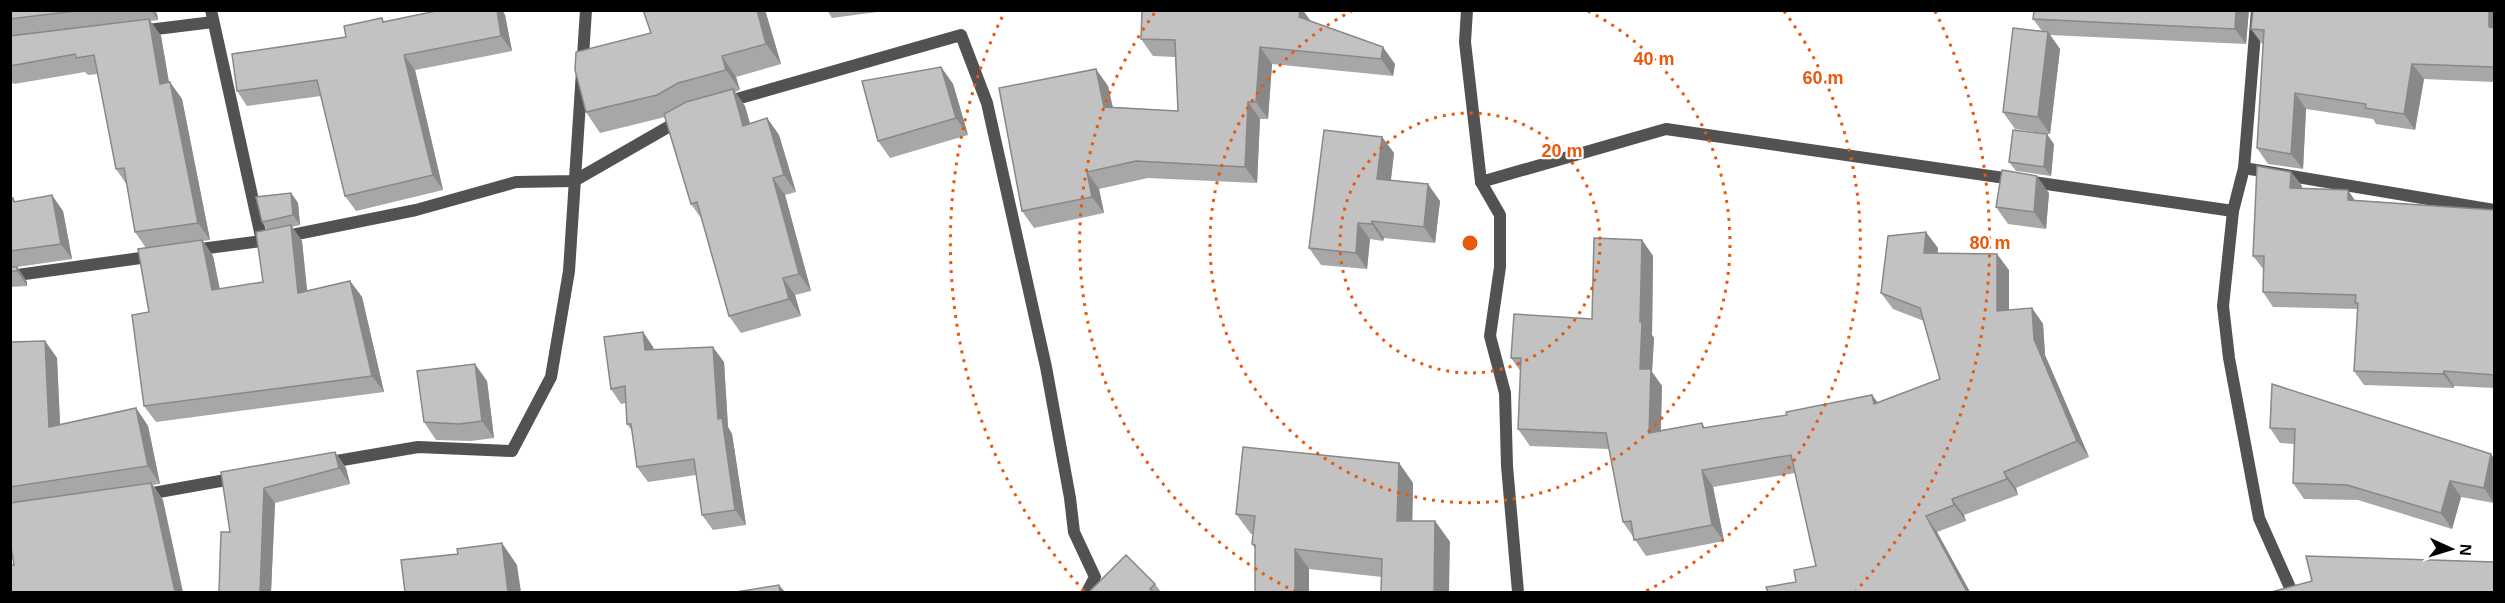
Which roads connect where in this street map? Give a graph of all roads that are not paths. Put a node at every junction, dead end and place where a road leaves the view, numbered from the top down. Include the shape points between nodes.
1 (586, 10) edge
2 (1467, 10) edge
3 (2257, 10) edge
4 (212, 16) edge
5 (130, 32) edge
6 (718, 105) edge
7 (695, 111) edge
8 (2244, 168) junction
9 (574, 181) junction
10 (1481, 182) junction
11 (2494, 210) edge
12 (2233, 211) junction
13 (262, 241) junction
14 (10, 276) edge
15 (315, 465) edge
16 (245, 477) edge
17 (131, 497) edge
18 (1088, 592) edge
19 (1518, 592) edge
20 (2292, 592) edge

1 - 9 street
2 - 10 street via 1465,42
3 - 8 street
4 - 5 street
4 - 13 street
6 - 18 street via 961,35 987,103 1046,367 1074,532 1095,577
7 - 9 street
8 - 11 street
8 - 12 street
9 - 13 street via 516,182 416,210
9 - 15 street via 570,271 550,377 512,451 418,447
10 - 12 street via 1666,129
10 - 19 street via 1500,215 1500,267 1490,336 1505,393
12 - 20 street via 2223,306 2229,358 2259,518
13 - 14 street
16 - 17 street

